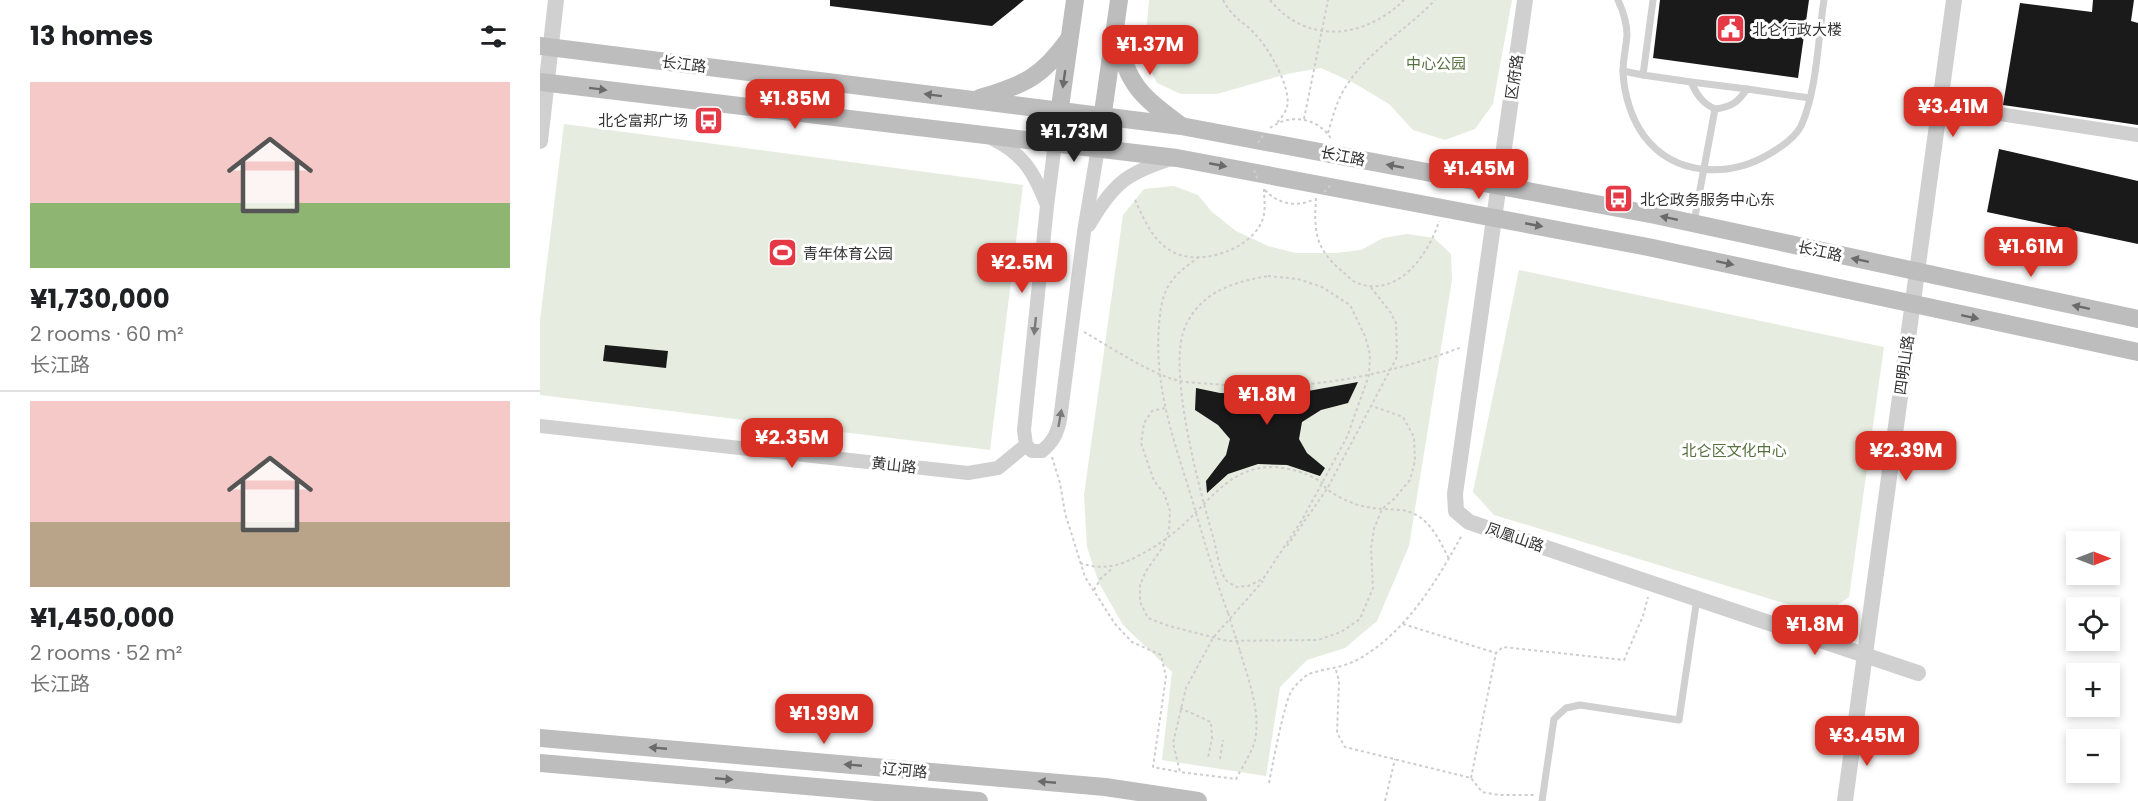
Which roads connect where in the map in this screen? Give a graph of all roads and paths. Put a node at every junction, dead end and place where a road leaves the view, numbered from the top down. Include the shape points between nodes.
1 (556, 0) edge
2 (1075, 0) edge
3 (1119, 0) edge
4 (1223, 0) edge
5 (1270, 0) edge
6 (1328, 0) edge
7 (1404, 0) edge
8 (1435, 0) edge
9 (1524, 0) edge
10 (1618, 0) edge
11 (1653, 0) edge
12 (1824, 0) edge
13 (1954, 0) edge
14 (1114, 28) junction
15 (1321, 30) junction
16 (1070, 38) junction
17 (545, 47) edge
18 (1623, 72) junction
19 (1643, 75) junction
20 (543, 82) edge
21 (1691, 82) junction
22 (1747, 89) junction
23 (1810, 98) junction
24 (974, 100) junction
25 (1940, 105) junction
26 (1715, 109) junction
27 (1060, 111) junction
28 (1103, 116) junction
29 (1304, 119) junction
30 (1277, 123) junction
31 (1181, 126) junction
32 (1328, 133) junction
33 (980, 134) junction
34 (2138, 135) edge
35 (540, 141) edge
36 (1055, 143) junction
37 (1258, 143) dead end
38 (1098, 148) junction
39 (1503, 155) joint
40 (1177, 158) junction
41 (1338, 159) dead end
42 (1254, 170) dead end
43 (1705, 170) junction
44 (1331, 185) dead end
45 (1498, 185) junction
46 (1264, 188) junction
47 (1316, 198) junction
48 (1135, 200) dead end
49 (1047, 206) junction
50 (1443, 208) junction
51 (1494, 218) junction
52 (1694, 224) junction
53 (1084, 232) junction
54 (1199, 257) junction
55 (1917, 272) junction
56 (1370, 285) junction
57 (1912, 304) junction
58 (2138, 320) edge
59 (1072, 325) junction
60 (1476, 342) junction
61 (2138, 352) edge
62 (1390, 371) junction
63 (1159, 373) junction
64 (1369, 375) junction
65 (1181, 381) junction
66 (1372, 406) junction
67 (1165, 408) junction
68 (540, 426) edge
69 (1026, 445) junction
70 (1049, 446) junction
71 (1322, 482) junction
72 (1327, 489) junction
73 (1204, 505) junction
74 (1382, 509) junction
75 (1196, 512) junction
76 (1469, 522) junction
77 (1166, 540) junction
78 (1449, 559) junction
79 (1080, 563) junction
80 (1116, 566) junction
81 (1263, 579) junction
82 (1652, 583) junction
83 (1093, 591) junction
84 (1697, 598) junction
85 (1403, 624) junction
86 (1213, 638) junction
87 (1496, 653) junction
88 (1865, 655) junction
89 (1335, 669) junction
90 (1918, 673) dead end
91 (1180, 708) junction
92 (540, 738) edge
93 (1223, 740) dead end
94 (1209, 758) dead end
95 (1220, 759) dead end
96 (1395, 759) junction
97 (540, 763) edge
98 (1180, 772) junction
99 (1471, 778) junction
100 (1269, 783) dead end
101 (1542, 798) edge
102 (979, 801) edge
103 (1198, 801) edge
104 (1385, 801) edge
105 (1845, 801) edge

1 - 17 street
2 - 16 main road
3 - 14 main road
4 - 30 path via 1235,18 1266,47 1286,86 1287,107
5 - 15 path via 1289,18
6 - 15 path
7 - 15 path via 1379,20 1354,31
8 - 32 path via 1346,85
9 - 39 street, 区府路
10 - 18 lane via 1627,33
11 - 19 lane
12 - 23 lane
13 - 25 street, 四明山路
14 - 28 main road
14 - 31 main road via 1130,79 1139,92
15 - 29 path
16 - 24 main road via 1035,77
16 -> 27 main road
17 - 20 street
24 -> 17 main road, 长江路
18 - 19 lane
18 - 43 lane via 1628,106 1644,136 1681,166
19 - 21 lane
20 -> 33 main road
20 - 35 street
21 - 22 lane
21 - 26 lane via 1706,105
22 - 23 lane
22 - 26 lane via 1737,102
23 - 43 lane via 1800,127 1788,143 1748,164 1728,170
24 - 27 main road, 长江路
25 - 34 street
25 - 55 street, 四明山路
26 - 43 lane
27 - 28 main road, 长江路
27 - 36 main road
28 - 31 main road, 长江路
28 - 38 main road
29 - 30 path
29 - 32 path
30 - 37 path, bridge
45 -> 31 main road, 长江路
32 - 41 path, bridge
33 - 36 main road
33 - 49 street via 1009,148 1026,164
36 - 38 main road
36 - 49 street
38 - 40 main road
38 - 53 street
39 - 45 street, 凤凰山路
40 -> 50 main road
40 - 53 street via 1130,175 1117,184
42 - 46 path, bridge
43 - 52 lane
44 - 47 path, bridge
45 - 51 street, 凤凰山路
52 -> 45 main road, 长江路
46 - 47 path via 1281,201 1295,204
46 - 54 path via 1261,224 1250,237 1233,248
47 - 56 path via 1316,226 1325,253 1356,283
48 - 54 path via 1154,236 1171,252 1186,258
49 -> 69 street via 1024,430
50 - 51 main road
50 - 56 path via 1434,238 1416,266 1388,284
51 -> 57 main road
51 - 60 street, 凤凰山路
55 -> 52 main road, 长江路
53 - 59 street
54 - 63 path via 1181,270 1165,292 1157,347
55 - 57 street, 四明山路
58 -> 55 main road, 长江路
56 - 62 path via 1396,323 1397,357
57 -> 61 main road
57 - 88 street, 四明山路
59 - 63 path
70 -> 59 street via 1056,438 1060,420
60 - 62 path
60 - 76 street, 凤凰山路 via 1455,494 1456,511
62 - 64 path
62 - 66 path
63 - 65 path
63 - 67 path
64 - 65 path via 1293,386
64 - 65 path via 1370,354 1350,305 1322,287 1298,279 1268,276 1214,291 1197,306 1184,326 1179,360
64 - 71 path via 1347,437
65 - 73 path
66 - 72 path
66 - 74 path via 1403,417 1414,437 1415,461 1410,480
67 - 75 path
67 - 77 path via 1152,411 1144,423 1141,443 1170,511
68 - 69 street, 黄山路 via 968,473 998,468
69 - 70 street via 1032,451 1042,452
70 - 79 path
71 - 72 path
71 - 73 path via 1290,469 1257,469 1229,480
71 - 81 path
72 - 74 path via 1356,504
72 - 81 path
73 - 75 path
73 - 81 path via 1225,579 1237,588
74 - 78 path via 1404,510 1422,519 1436,533
74 - 86 path via 1371,548 1373,588 1360,619 1341,632 1318,640
75 - 77 path
75 - 98 path, bridge via 1236,634 1257,722 1254,742 1236,779
76 - 78 path
76 - 82 street, 凤凰山路
77 - 80 path
77 - 86 path via 1140,585 1140,602 1148,618
78 - 85 path
79 - 80 path
79 - 83 path
80 - 83 path
81 - 86 path
82 - 84 street, 凤凰山路
82 - 87 path via 1624,660 1503,647
83 - 98 path via 1132,642 1161,655 1166,677 1153,767
84 - 88 street, 凤凰山路
84 - 101 lane via 1679,720 1580,705 1566,708 1554,718
85 - 87 path
85 - 89 path via 1379,646
86 - 91 path via 1186,688
87 - 99 path
88 - 90 street, 凤凰山路
88 - 105 street, 四明山路
89 - 96 path via 1339,681 1337,733 1345,747
89 - 100 path via 1307,675 1290,692
91 - 94 path via 1211,722
91 - 98 path via 1173,743
103 -> 92 main road, 辽河路 via 1105,787
93 - 95 path
96 - 99 path
96 - 104 path
97 -> 102 main road, 辽河路
99 - 101 path via 1482,792

